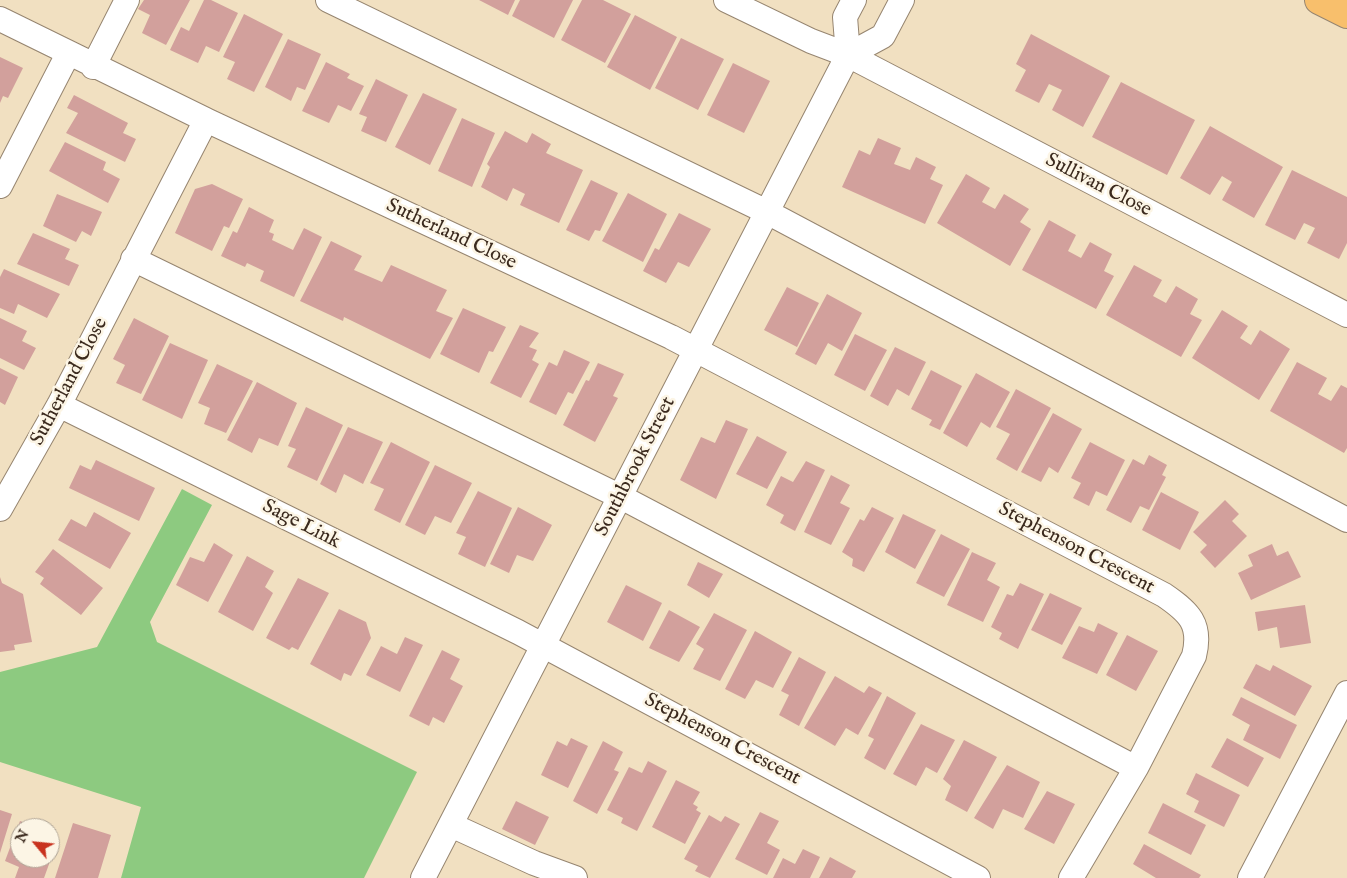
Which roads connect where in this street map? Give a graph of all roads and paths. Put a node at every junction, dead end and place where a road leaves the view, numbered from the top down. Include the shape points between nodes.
1 (127, 0) edge
2 (328, 0) edge
3 (726, 0) edge
4 (854, 0) edge
5 (902, 0) edge
6 (1320, 0) edge
7 (1347, 14) edge
8 (0, 19) edge
9 (68, 54) junction
10 (848, 56) junction
11 (93, 66) junction
12 (206, 120) junction
13 (0, 186) edge
14 (767, 212) junction
15 (134, 259) junction
16 (1347, 315) edge
17 (696, 350) junction
18 (59, 405) junction
19 (621, 497) junction
20 (0, 509) edge
21 (1347, 520) edge
22 (544, 645) junction
23 (1347, 693) edge
24 (1136, 768) junction
25 (451, 825) junction
26 (423, 878) edge
27 (575, 878) edge
28 (978, 878) edge
29 (1071, 878) edge
30 (1250, 878) edge

1 - 11 street
2 - 14 street
3 - 10 street, Sullivan Close
4 - 10 street via 845,17
5 - 10 street via 883,36
6 - 7 main road
8 - 9 street, Sutherland Close
9 - 11 street, Sutherland Close
9 - 13 street
10 - 14 street, Southbrook Street
10 - 16 street, Sullivan Close
11 - 12 street, Sutherland Close
12 - 15 street, Sutherland Close
12 - 17 street, Sutherland Close
14 - 17 street, Southbrook Street
14 - 21 street
15 - 18 street, Sutherland Close
15 - 19 street
17 - 19 street, Southbrook Street
17 - 24 street, Stephenson Crescent via 1164,595 1188,614 1194,622 1198,641 1194,656
18 - 20 street, Sutherland Close
18 - 22 street, Sage Link
19 - 22 street, Southbrook Street
19 - 24 street
22 - 25 street, Southbrook Street
22 - 28 street, Stephenson Crescent
23 - 30 street
24 - 29 street, Stephenson Crescent
25 - 26 street, Southbrook Street
25 - 27 street

